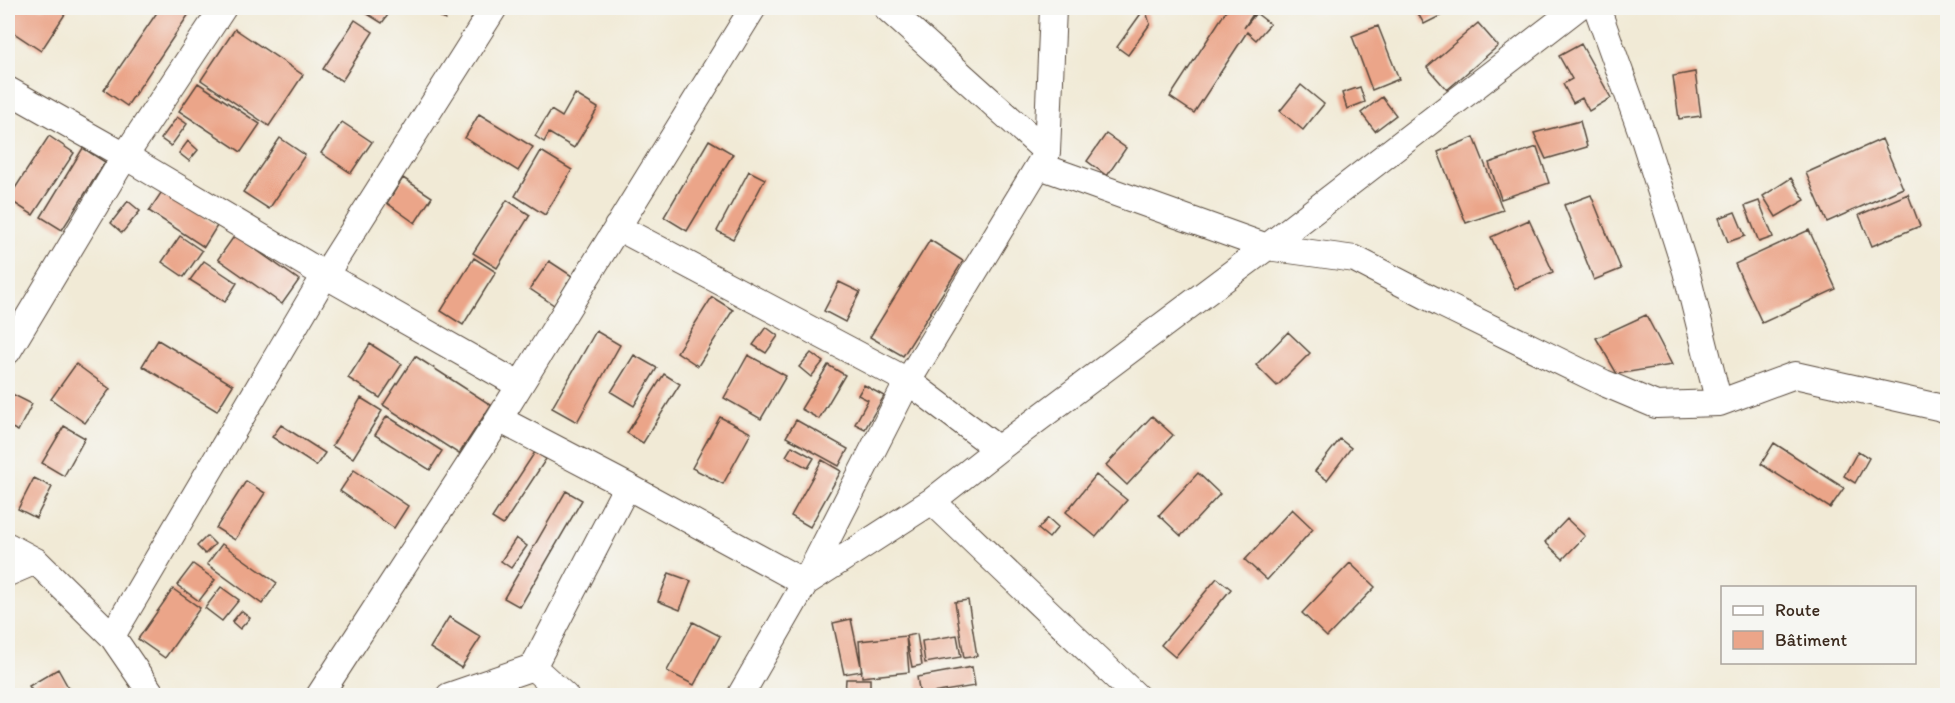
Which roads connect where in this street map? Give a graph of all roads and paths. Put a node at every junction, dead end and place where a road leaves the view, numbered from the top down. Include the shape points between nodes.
1 (223, 8) edge
2 (494, 8) edge
3 (753, 8) edge
4 (887, 8) edge
5 (1053, 8) edge
6 (1577, 8) edge
7 (1597, 8) edge
8 (8, 90) edge
9 (1047, 152) junction
10 (125, 156) junction
11 (617, 227) junction
12 (1267, 247) junction
13 (325, 275) junction
14 (8, 351) edge
15 (908, 381) junction
16 (519, 385) junction
17 (1719, 403) junction
18 (1947, 411) edge
19 (499, 419) junction
20 (998, 448) junction
21 (627, 486) junction
22 (932, 501) junction
23 (8, 546) edge
24 (36, 561) junction
25 (8, 573) edge
26 (805, 583) junction
27 (112, 636) junction
28 (533, 667) junction
29 (153, 696) edge
30 (319, 696) edge
31 (449, 696) edge
32 (565, 696) edge
33 (740, 696) edge
34 (1136, 696) edge

1 - 10 street
2 - 13 street
3 - 11 street
4 - 9 street
5 - 9 street
6 - 12 street
7 - 17 street via 1686,271
8 - 10 street
9 - 12 street via 1043,167
9 - 15 street
10 - 13 street
10 - 14 street
11 - 15 street
11 - 16 street
12 - 17 street via 1355,259 1656,405
12 - 20 street
13 - 16 street
13 - 27 street
15 - 20 street
15 - 26 street
16 - 19 street
17 - 18 street via 1795,375
19 - 21 street
19 - 30 street
20 - 22 street
21 - 26 street
21 - 28 street
22 - 26 street
22 - 34 street
23 - 24 street
24 - 25 street
24 - 27 street
26 - 33 street
27 - 29 street
28 - 31 street
28 - 32 street

